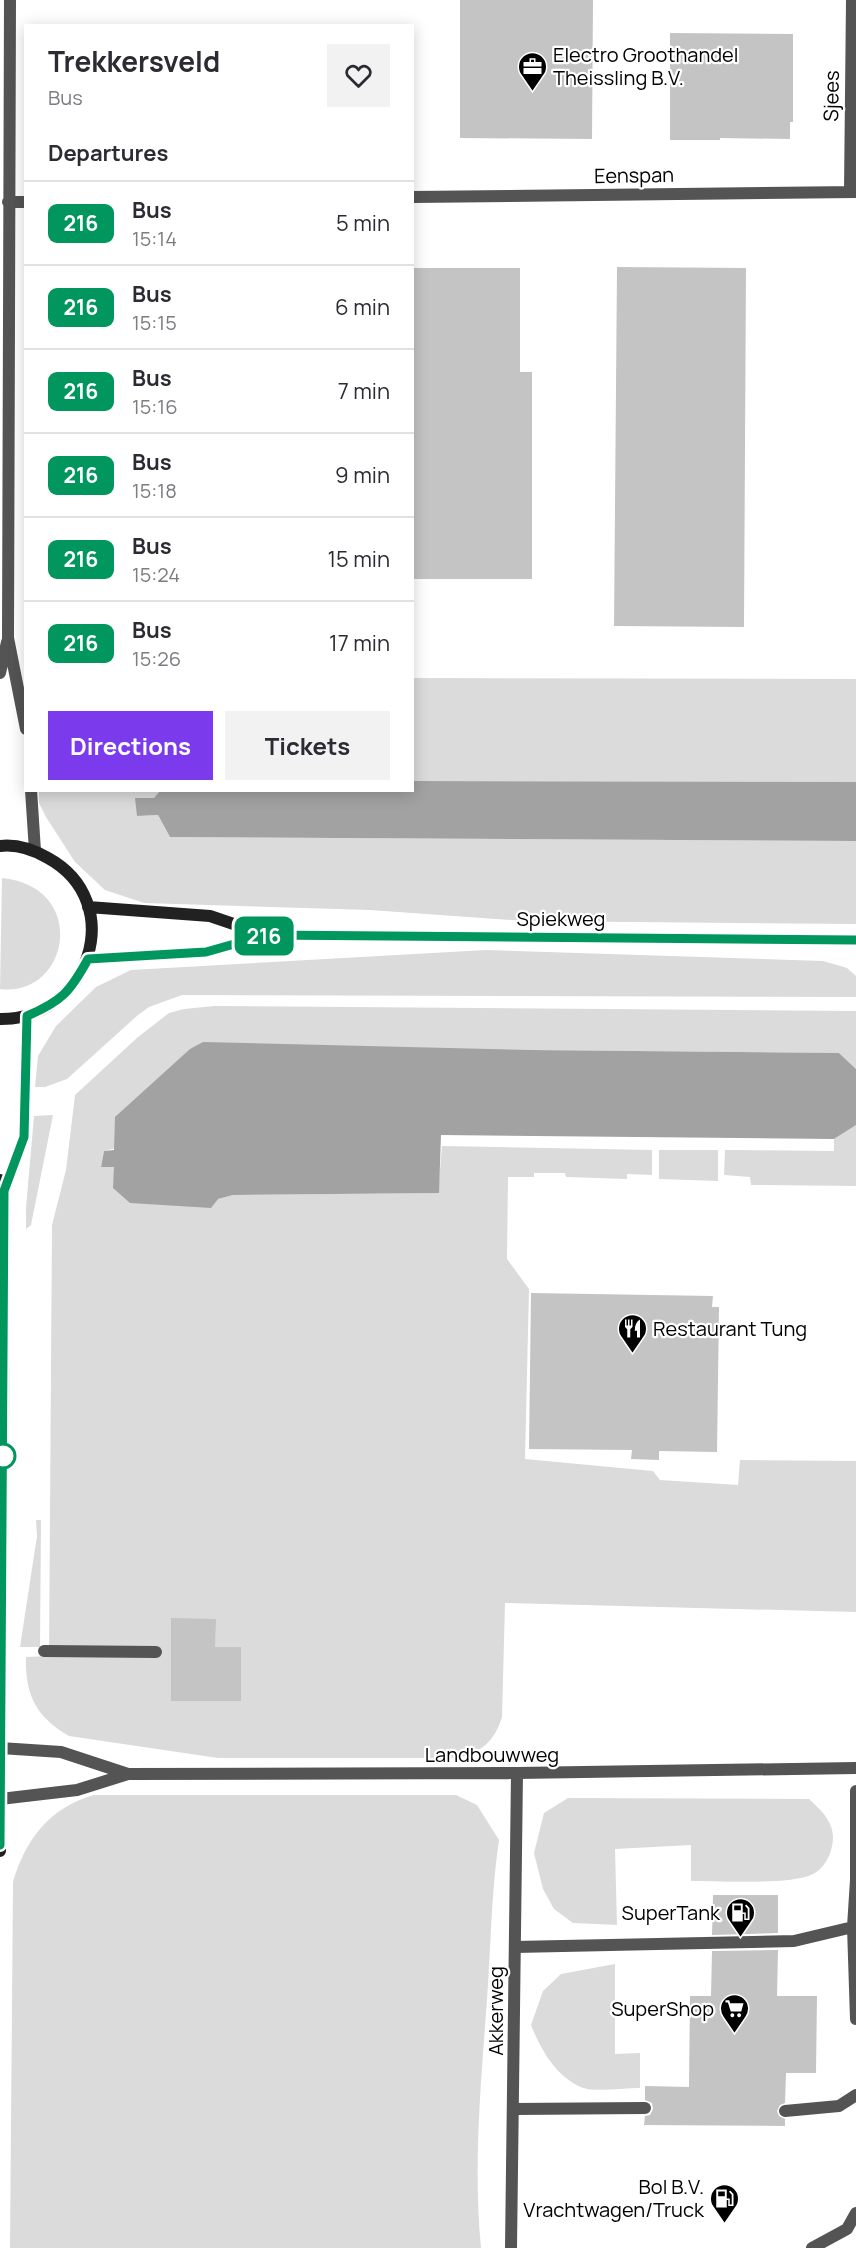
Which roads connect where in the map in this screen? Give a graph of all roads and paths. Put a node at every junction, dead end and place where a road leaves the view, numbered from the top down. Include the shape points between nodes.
1 (10, 0) edge
2 (852, 0) edge
3 (853, 191) edge
4 (414, 197) edge
5 (8, 202) junction
6 (24, 202) edge
7 (8, 638) junction
8 (0, 673) edge
9 (24, 719) edge
10 (31, 792) edge
11 (0, 846) edge
12 (35, 851) junction
13 (88, 907) junction
14 (266, 935) junction
15 (856, 940) edge
16 (88, 959) junction
17 (27, 1016) junction
18 (0, 1019) edge
19 (2, 1186) edge
20 (44, 1651) dead end
21 (156, 1652) dead end
22 (0, 1748) edge
23 (856, 1768) edge
24 (128, 1773) junction
25 (516, 1773) junction
26 (856, 1791) edge
27 (0, 1799) edge
28 (0, 1851) edge
29 (853, 1927) junction
30 (514, 1947) junction
31 (856, 2019) edge
32 (856, 2095) edge
33 (645, 2108) dead end
34 (514, 2109) junction
35 (785, 2111) dead end
36 (856, 2213) edge
37 (512, 2248) edge
38 (812, 2248) edge

1 - 5 street
2 - 3 street, Sjees
3 - 4 street, Eenspan
5 - 6 street
5 - 7 street
7 - 8 street
7 - 9 street
10 - 12 street
11 - 12 main road
12 - 13 main road via 59,864 77,883
13 - 14 main road, Spiekweg via 210,916
13 - 16 main road via 92,933
14 - 15 main road, Spiekweg
14 - 16 main road, Spiekweg via 206,952
16 - 17 main road via 74,985 53,1005
17 - 18 main road
17 - 19 main road via 24,1137
19 - 22 main road
20 - 21 street
22 - 24 street, Landbouwweg via 61,1752
22 - 27 main road
23 - 25 street, Landbouwweg
24 - 25 street, Landbouwweg
24 - 27 street, Landbouwweg via 77,1790
25 - 30 street, Akkerweg
26 - 29 street
27 - 28 main road
29 - 30 street via 794,1941
29 - 31 street
30 - 34 street, Akkerweg
32 - 35 street via 839,2106
33 - 34 street
34 - 37 street, Akkerweg
36 - 38 street via 847,2229

